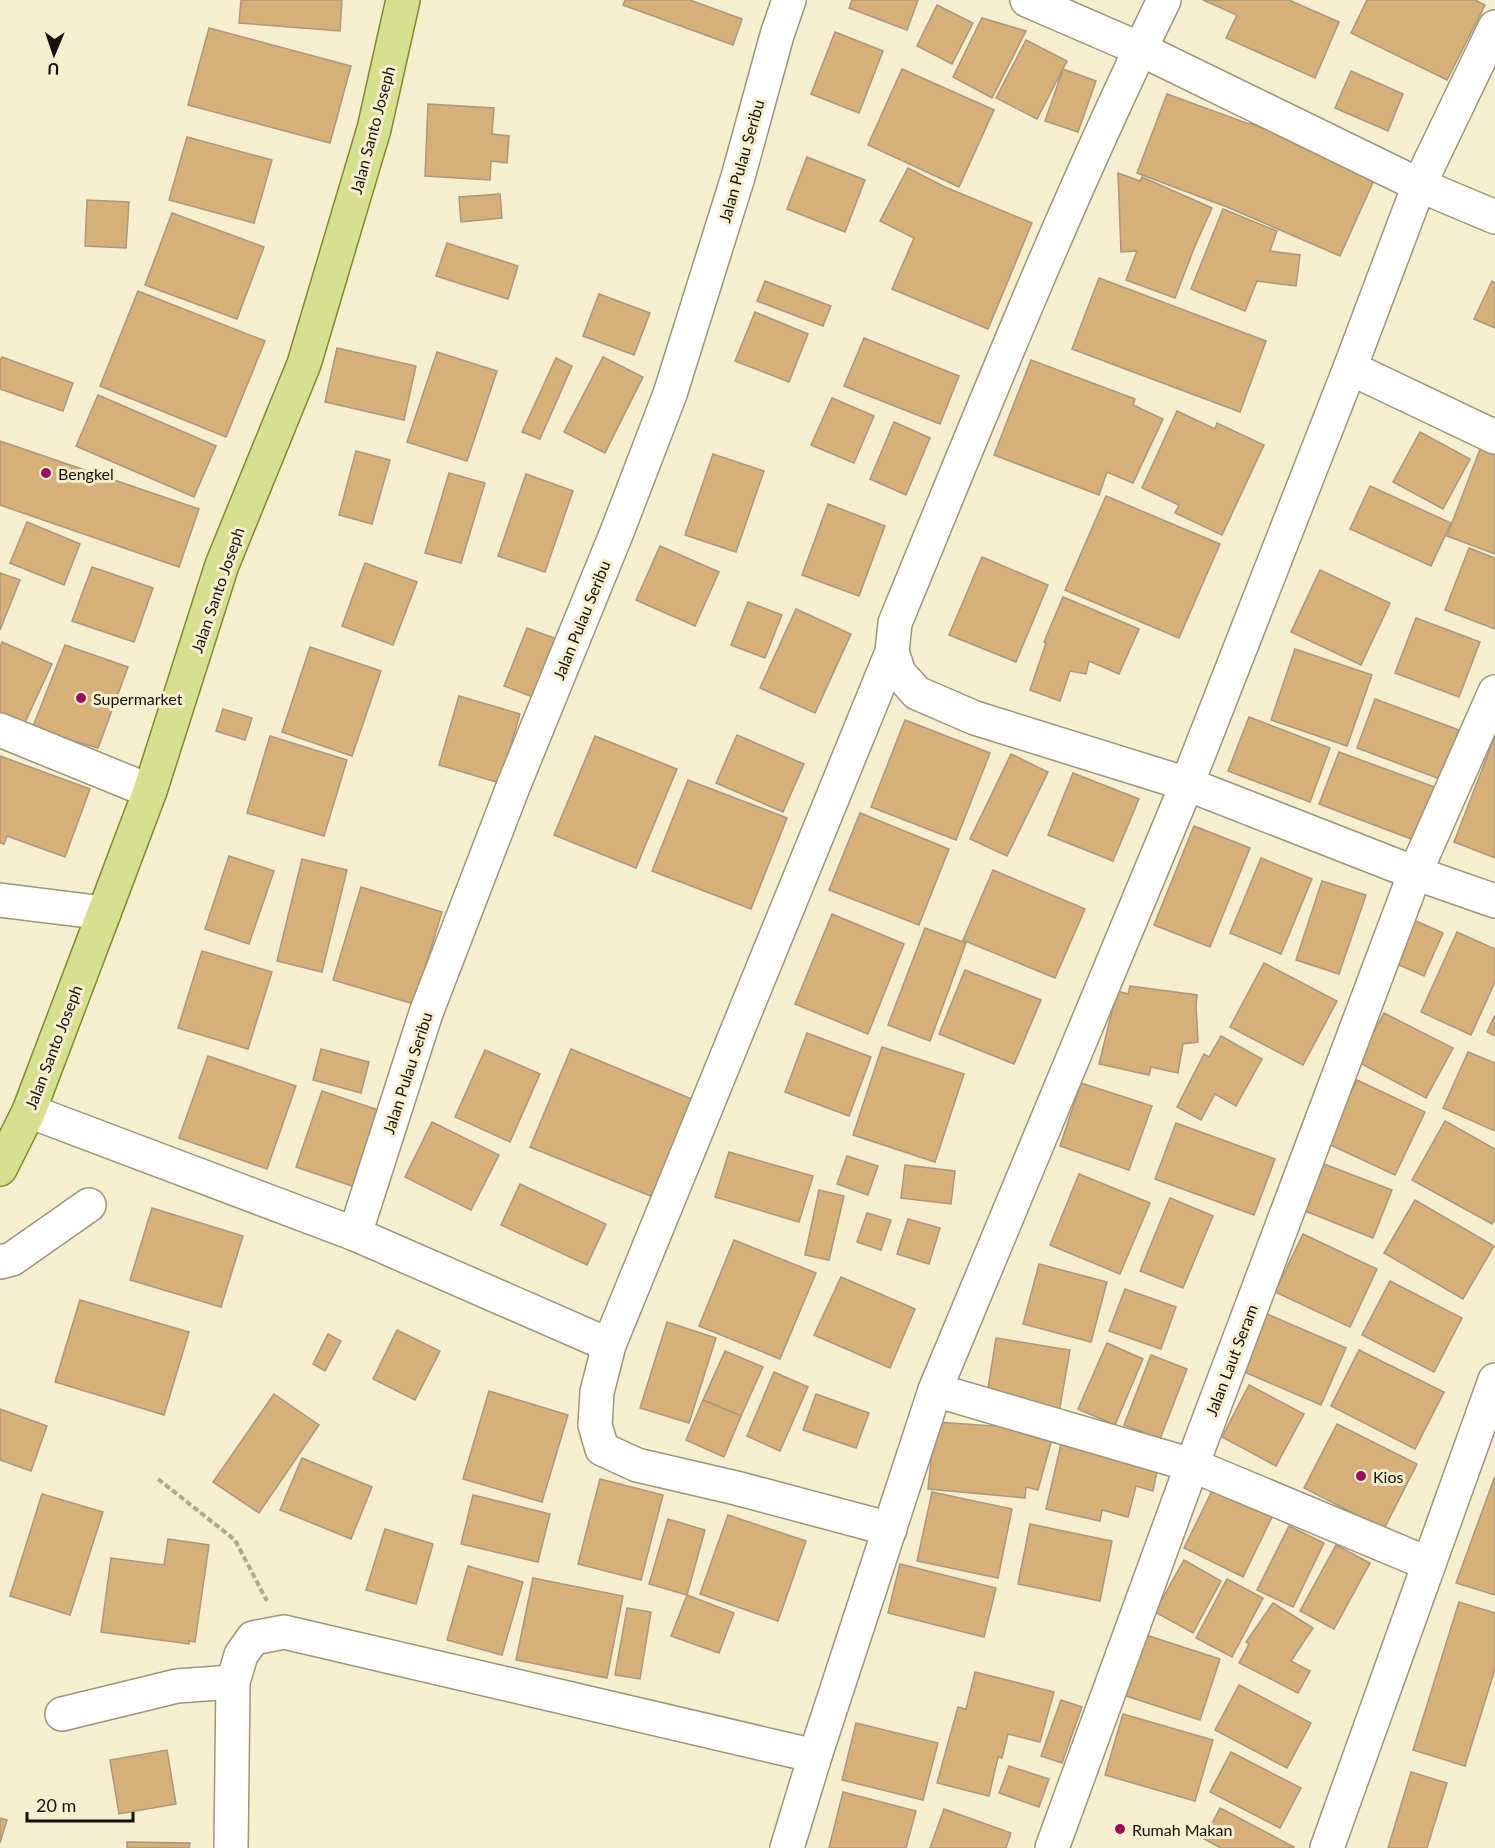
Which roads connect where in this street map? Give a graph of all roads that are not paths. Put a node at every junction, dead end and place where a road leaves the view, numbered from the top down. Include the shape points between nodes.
1 (404, 0) edge
2 (789, 0) edge
3 (1027, 0) edge
4 (1164, 0) edge
5 (1495, 27) edge
6 (1140, 49) junction
7 (1419, 185) junction
8 (1495, 217) edge
9 (1350, 368) junction
10 (1495, 437) edge
11 (892, 652) junction
12 (1495, 692) edge
13 (0, 730) edge
14 (1187, 783) junction
15 (150, 791) junction
16 (1415, 873) junction
17 (0, 900) edge
18 (1495, 901) edge
19 (104, 913) junction
20 (29, 1111) junction
21 (0, 1169) edge
22 (89, 1205) dead end
23 (355, 1234) junction
24 (0, 1262) edge
25 (609, 1345) junction
26 (1495, 1380) edge
27 (935, 1390) junction
28 (1191, 1465) junction
29 (890, 1529) junction
30 (1429, 1564) junction
31 (233, 1682) junction
32 (62, 1714) dead end
33 (815, 1756) junction
34 (231, 1848) edge
35 (787, 1848) edge
36 (1052, 1848) edge
37 (1327, 1848) edge

1 - 15 main road, Jalan Santo Joseph via 374,129 304,364 222,565
2 - 23 street, Jalan Pulau Seribu via 670,394 426,1013
3 - 6 street
4 - 6 street
5 - 7 street
6 - 7 street
6 - 11 street via 1038,277 899,612
7 - 8 street
7 - 9 street
9 - 10 street
9 - 14 street
11 - 14 street via 898,673 917,693 975,718
11 - 25 street
12 - 16 street, Jalan Laut Seram
13 - 15 street
14 - 16 street
14 - 27 street
15 - 19 main road, Jalan Santo Joseph
16 - 18 street
16 - 28 street, Jalan Laut Seram
17 - 19 street
19 - 20 main road, Jalan Santo Joseph
20 - 21 main road, Jalan Santo Joseph
20 - 23 street
22 - 24 street via 12,1259
23 - 25 street
25 - 29 street via 597,1392 595,1425 602,1449 637,1465
26 - 30 street
27 - 28 street
27 - 29 street
28 - 30 street
28 - 36 street, Jalan Laut Seram
29 - 33 street
30 - 37 street
31 - 32 street via 177,1686
31 - 33 street via 241,1655 253,1638 284,1632
31 - 34 street
33 - 35 street

